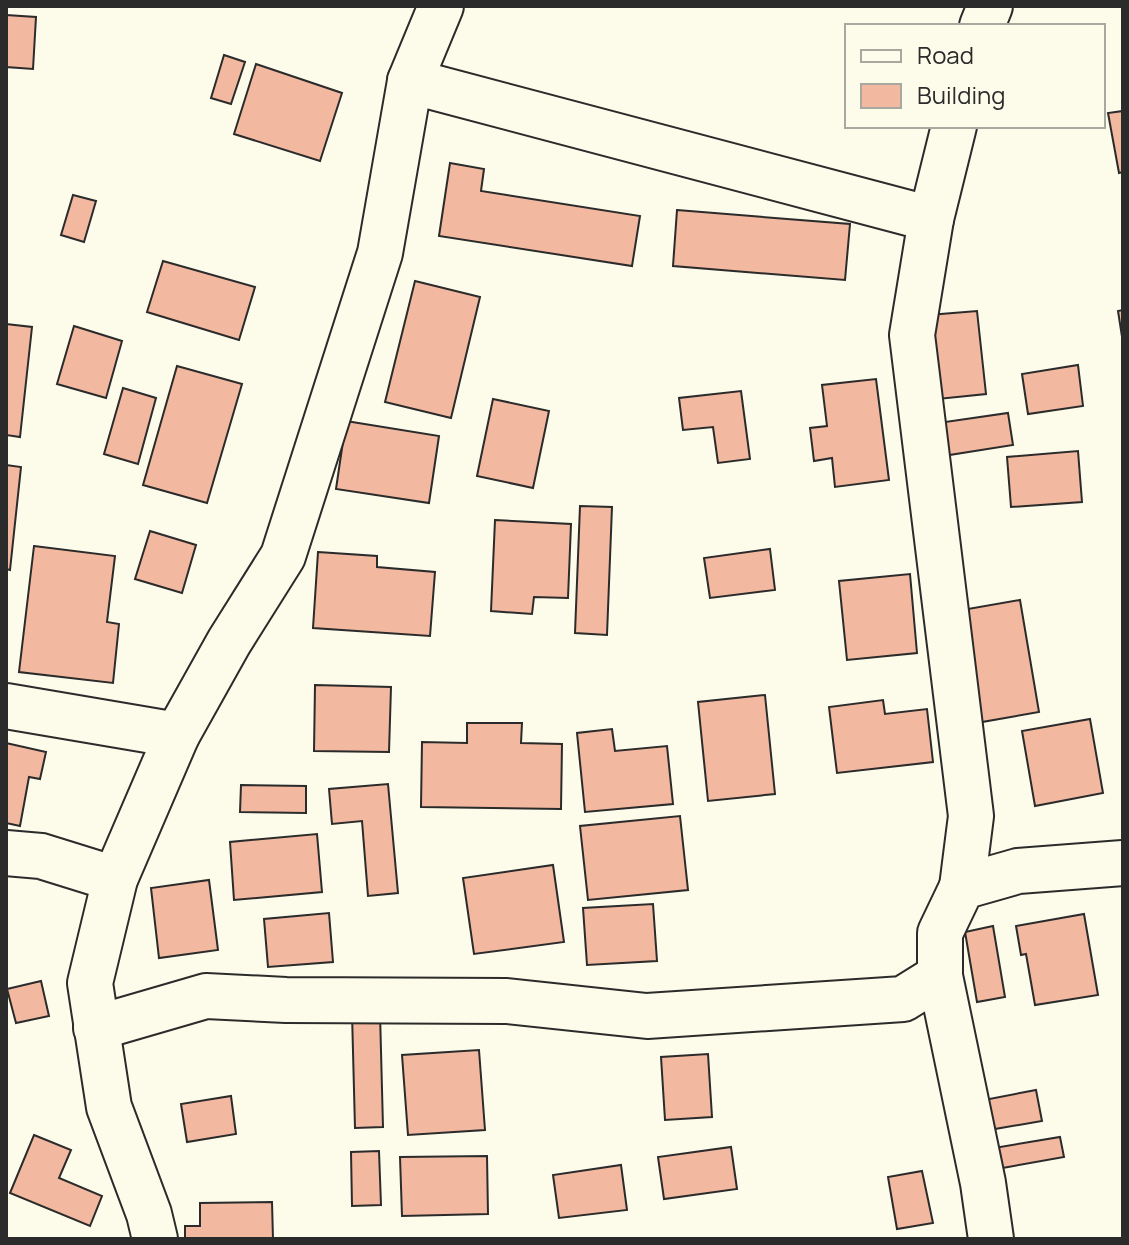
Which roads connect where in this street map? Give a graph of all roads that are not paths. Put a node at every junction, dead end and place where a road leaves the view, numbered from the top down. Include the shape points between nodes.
1 (441, 6) edge
2 (410, 81) junction
3 (954, 128) edge
4 (931, 219) junction
5 (6, 706) edge
6 (177, 735) junction
7 (6, 853) edge
8 (1123, 863) edge
9 (115, 879) junction
10 (962, 887) junction
11 (940, 976) junction
12 (96, 1028) junction
13 (155, 1239) edge
14 (991, 1239) edge

1 - 2 street
2 - 4 street
2 - 6 street via 380,253 283,556
3 - 4 street
4 - 10 street via 912,335 971,816
5 - 6 street
6 - 9 street
7 - 9 street via 41,856
8 - 10 street via 1018,871
9 - 12 street via 90,983
10 - 11 street via 940,933
11 - 12 street via 903,999 647,1016 507,1001 206,996
11 - 14 street
12 - 13 street via 109,1107

